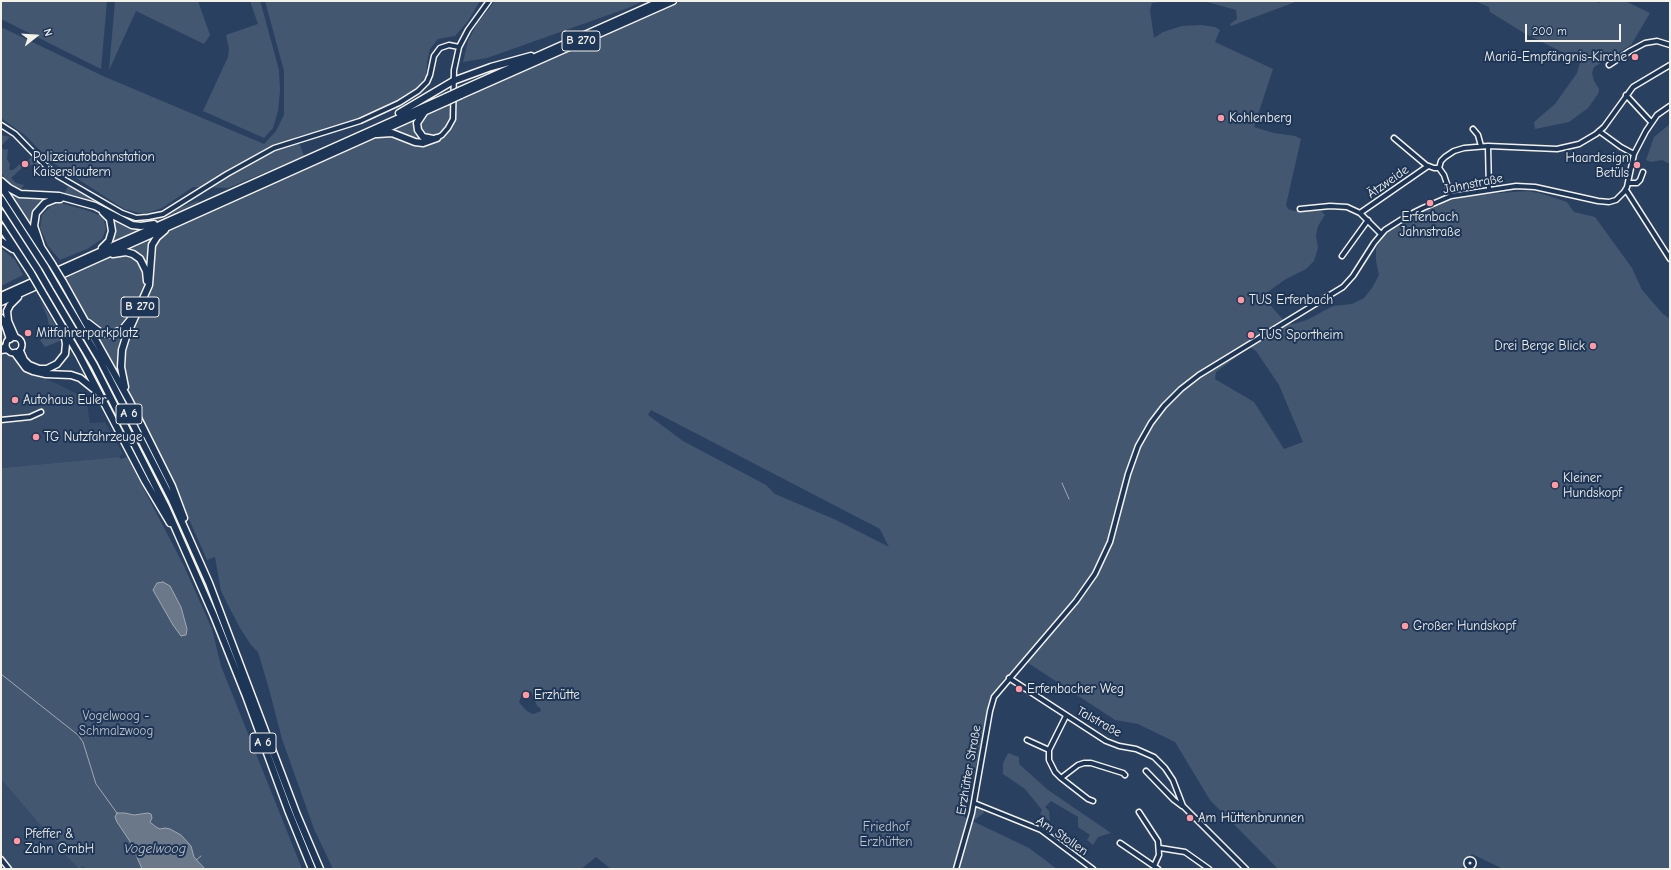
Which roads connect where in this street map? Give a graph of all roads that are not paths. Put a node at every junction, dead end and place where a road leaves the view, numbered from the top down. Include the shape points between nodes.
1 (489, 1) edge
2 (661, 1) edge
3 (673, 1) edge
4 (1670, 45) edge
5 (459, 47) junction
6 (539, 55) junction
7 (1609, 65) dead end
8 (1670, 65) edge
9 (453, 81) junction
10 (461, 92) junction
11 (1626, 96) junction
12 (446, 99) junction
13 (1670, 106) edge
14 (426, 110) junction
15 (392, 120) junction
16 (1651, 122) junction
17 (1, 125) edge
18 (1474, 129) dead end
19 (1599, 131) junction
20 (372, 134) junction
21 (437, 138) junction
22 (1394, 138) dead end
23 (1481, 146) junction
24 (1488, 146) junction
25 (1634, 154) junction
26 (314, 157) junction
27 (302, 163) junction
28 (1428, 166) junction
29 (1439, 168) junction
30 (1643, 172) dead end
31 (1, 181) edge
32 (1628, 183) junction
33 (1, 186) edge
34 (1489, 189) junction
35 (1626, 190) junction
36 (1451, 196) junction
37 (1, 199) edge
38 (1300, 209) dead end
39 (1, 213) edge
40 (1360, 213) junction
41 (1368, 220) junction
42 (167, 221) junction
43 (176, 222) junction
44 (1, 227) edge
45 (1381, 234) junction
46 (1, 241) edge
47 (41, 247) junction
48 (100, 254) junction
49 (1342, 256) dead end
50 (1670, 259) edge
51 (23, 260) junction
52 (28, 290) junction
53 (1, 295) edge
54 (1, 302) edge
55 (77, 308) junction
56 (1, 318) edge
57 (63, 327) junction
58 (12, 338) junction
59 (1248, 345) joint
60 (4, 349) edge
61 (17, 352) junction
62 (102, 398) junction
63 (129, 400) junction
64 (41, 412) dead end
65 (1, 420) edge
66 (180, 536) junction
67 (193, 547) junction
68 (1009, 678) junction
69 (1066, 716) junction
70 (1027, 740) dead end
71 (1049, 750) junction
72 (1146, 770) dead end
73 (1125, 775) dead end
74 (1061, 778) junction
75 (1093, 801) dead end
76 (974, 803) junction
77 (1183, 806) junction
78 (1139, 812) dead end
79 (1120, 843) dead end
80 (1160, 848) junction
81 (1, 859) edge
82 (1156, 868) edge
83 (9, 869) edge
84 (312, 869) edge
85 (320, 869) edge
86 (956, 869) edge
87 (1093, 869) edge
88 (1208, 869) edge
89 (1246, 869) edge

1 - 5 street
2 - 6 highway, B 270
3 - 10 highway, B 270
4 - 7 street via 1656,41 1645,43
5 - 9 street
5 - 17 street via 449,44 440,48 434,56 427,82 399,103 360,121 274,148 163,214 148,217 136,218 122,213 58,176 15,134
6 - 9 highway via 526,56
6 - 10 highway, B 270
8 - 11 street via 1636,84
9 - 15 highway
9 - 21 street via 453,119
10 - 12 highway, B 270, bridge
11 - 16 street
11 - 19 street via 1611,119
12 - 14 highway, B 270
12 - 15 highway, B 270
13 - 16 street
14 - 20 highway, B 270
14 - 21 highway via 417,123 418,130 423,137
15 - 26 highway, B 270
16 - 25 street
18 - 23 street
19 - 24 street via 1579,144 1565,148
19 - 25 street
20 - 21 highway via 392,133 423,143
20 - 26 highway, B 270
22 - 28 street
23 - 24 street
23 - 29 street via 1454,151 1443,159
24 - 34 street
25 - 32 street
26 - 27 highway, B 270
27 - 42 highway, B 270
27 - 43 highway, B 270
28 - 29 street
28 - 40 street, Ätzweide
29 - 36 street
30 - 32 street via 1637,183
31 - 42 highway via 20,194 54,196 95,206 132,225 146,226
32 - 35 street
33 - 47 highway
34 - 35 street, Jahnstraße via 1526,186 1607,202 1616,200
34 - 36 street, Jahnstraße
35 - 50 street
36 - 45 street, Jahnstraße via 1407,216
37 - 67 highway, A 6, bridge via 100,360 172,500
38 - 40 street, Ätzweide via 1338,206
39 - 66 highway, A 6, bridge via 94,365
40 - 41 street, Ätzweide
41 - 45 street, Ätzweide
41 - 49 street, Ätzweide
42 - 48 highway, B 270
43 - 48 highway, B 270
43 - 63 highway, B 270 via 154,242 150,252 150,285 122,350 122,376
44 - 51 highway
45 - 59 street, Jahnstraße via 1345,285
46 - 51 highway via 10,246
47 - 48 highway, B 270 via 34,226 36,214 44,204 58,199 94,208 108,217 112,235
47 - 55 highway, bridge
48 - 52 highway, B 270
48 - 53 highway, B 270
48 - 55 highway via 126,252 140,259 147,278 144,292 126,326 111,334 96,330
51 - 57 highway, bridge
52 - 54 highway, B 270
52 - 58 highway via 8,308 7,318
55 - 63 highway
56 - 58 highway
57 - 61 highway via 65,354 57,364 47,369 39,369 29,365
57 - 62 highway, A 6
58 - 60 main road
58 - 61 main road via 21,343
59 - 68 street, Erzhütter Straße via 1186,386 1164,406 1151,423 1132,463 1113,531 1095,574 1076,601
60 - 61 main road
61 - 62 highway, A 6 via 26,368 46,374 80,378
62 - 66 highway, A 6 via 145,481
63 - 67 highway via 172,486
64 - 65 street via 30,417
66 - 84 highway, A 6
67 - 85 highway, A 6 via 222,615 297,815
68 - 69 street, Talstraße
68 - 76 street, Erzhütter Straße via 994,697 991,706
69 - 71 street
69 - 77 street, Talstraße via 1106,741 1154,757 1173,780
70 - 71 street
71 - 74 street via 1051,767
72 - 77 street, Talstraße
73 - 74 street via 1084,763
74 - 75 street
76 - 86 street, Erzhütter Straße
76 - 87 street, Am Stollen via 1041,830
77 - 89 street, Talstraße
78 - 80 street via 1155,835
79 - 82 street
80 - 82 street
80 - 88 street via 1185,852
81 - 83 street

